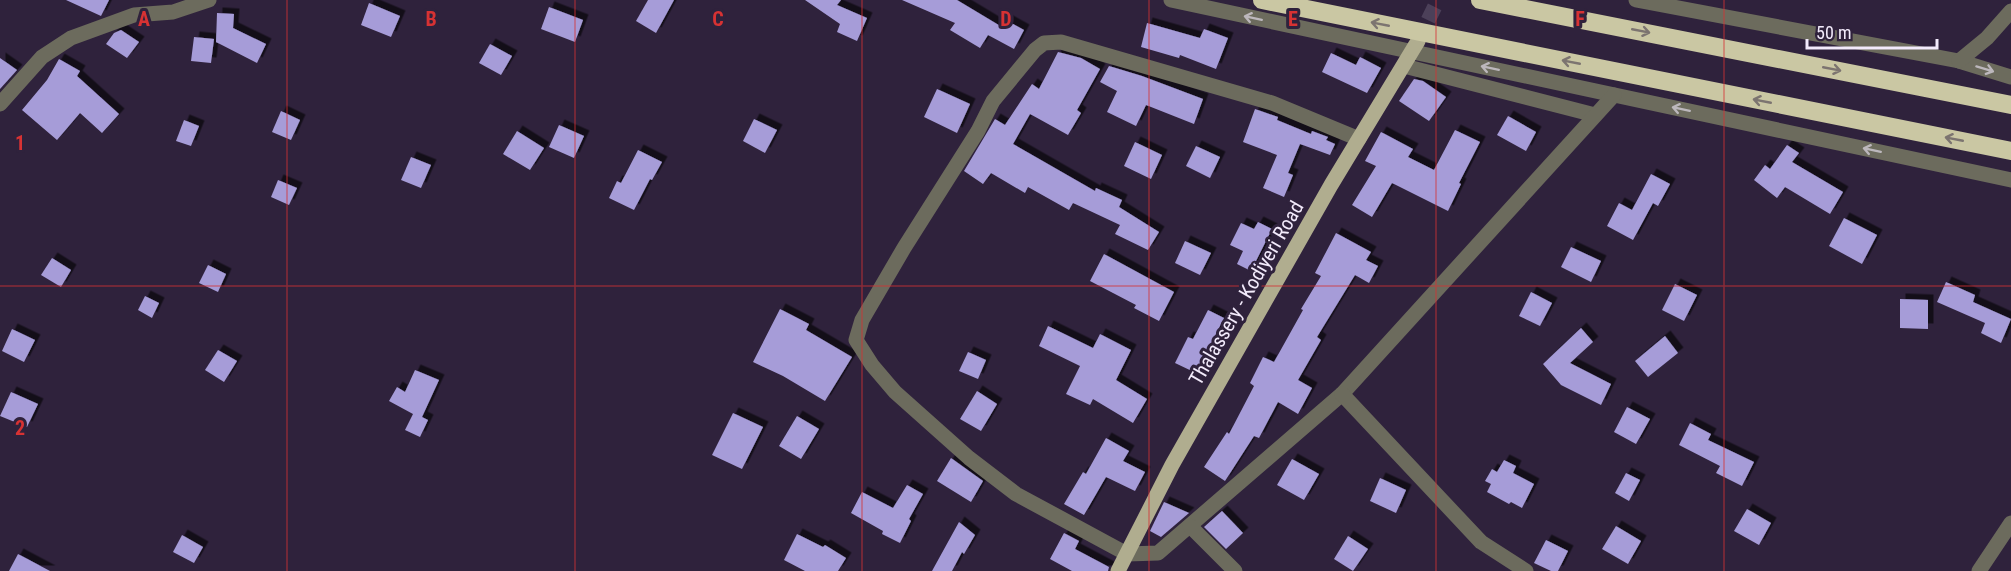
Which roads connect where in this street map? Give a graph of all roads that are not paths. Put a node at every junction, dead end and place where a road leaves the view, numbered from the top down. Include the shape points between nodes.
1 (209, 0) edge
2 (1171, 0) edge
3 (1262, 0) edge
4 (1480, 0) edge
5 (1636, 0) edge
6 (1700, 0) edge
7 (2011, 10) edge
8 (1712, 16) junction
9 (1415, 46) junction
10 (1959, 61) junction
11 (1404, 66) junction
12 (2011, 76) edge
13 (1614, 95) junction
14 (0, 104) edge
15 (2011, 105) edge
16 (1595, 115) junction
17 (1359, 140) junction
18 (2011, 151) edge
19 (2011, 180) edge
20 (1342, 394) junction
21 (1190, 526) junction
22 (2009, 529) edge
23 (1127, 554) junction
24 (1118, 571) edge
25 (1234, 571) edge
26 (1526, 571) edge
27 (1979, 571) edge

1 - 14 street via 173,12 134,15 71,38 42,57
9 -> 2 street
18 -> 3 highway
4 -> 15 highway
5 - 8 street
6 - 8 street
7 - 10 street via 1987,38
8 - 10 street
9 - 11 main road, Thalassery - Kodiyeri Road
13 -> 9 street
10 -> 12 street
11 - 16 street
11 - 17 main road, Thalassery - Kodiyeri Road
13 - 16 street
19 -> 13 street
16 - 20 street
17 - 23 main road, Thalassery - Kodiyeri Road via 1172,465
17 - 23 street via 1272,103 1061,42 1044,43 993,101 862,320 856,340 872,365 925,421 1016,494
20 - 21 street
20 - 26 street via 1481,542
21 - 23 street via 1158,553
21 - 25 street
22 - 27 street
23 - 24 main road, Thalassery - Kodiyeri Road

